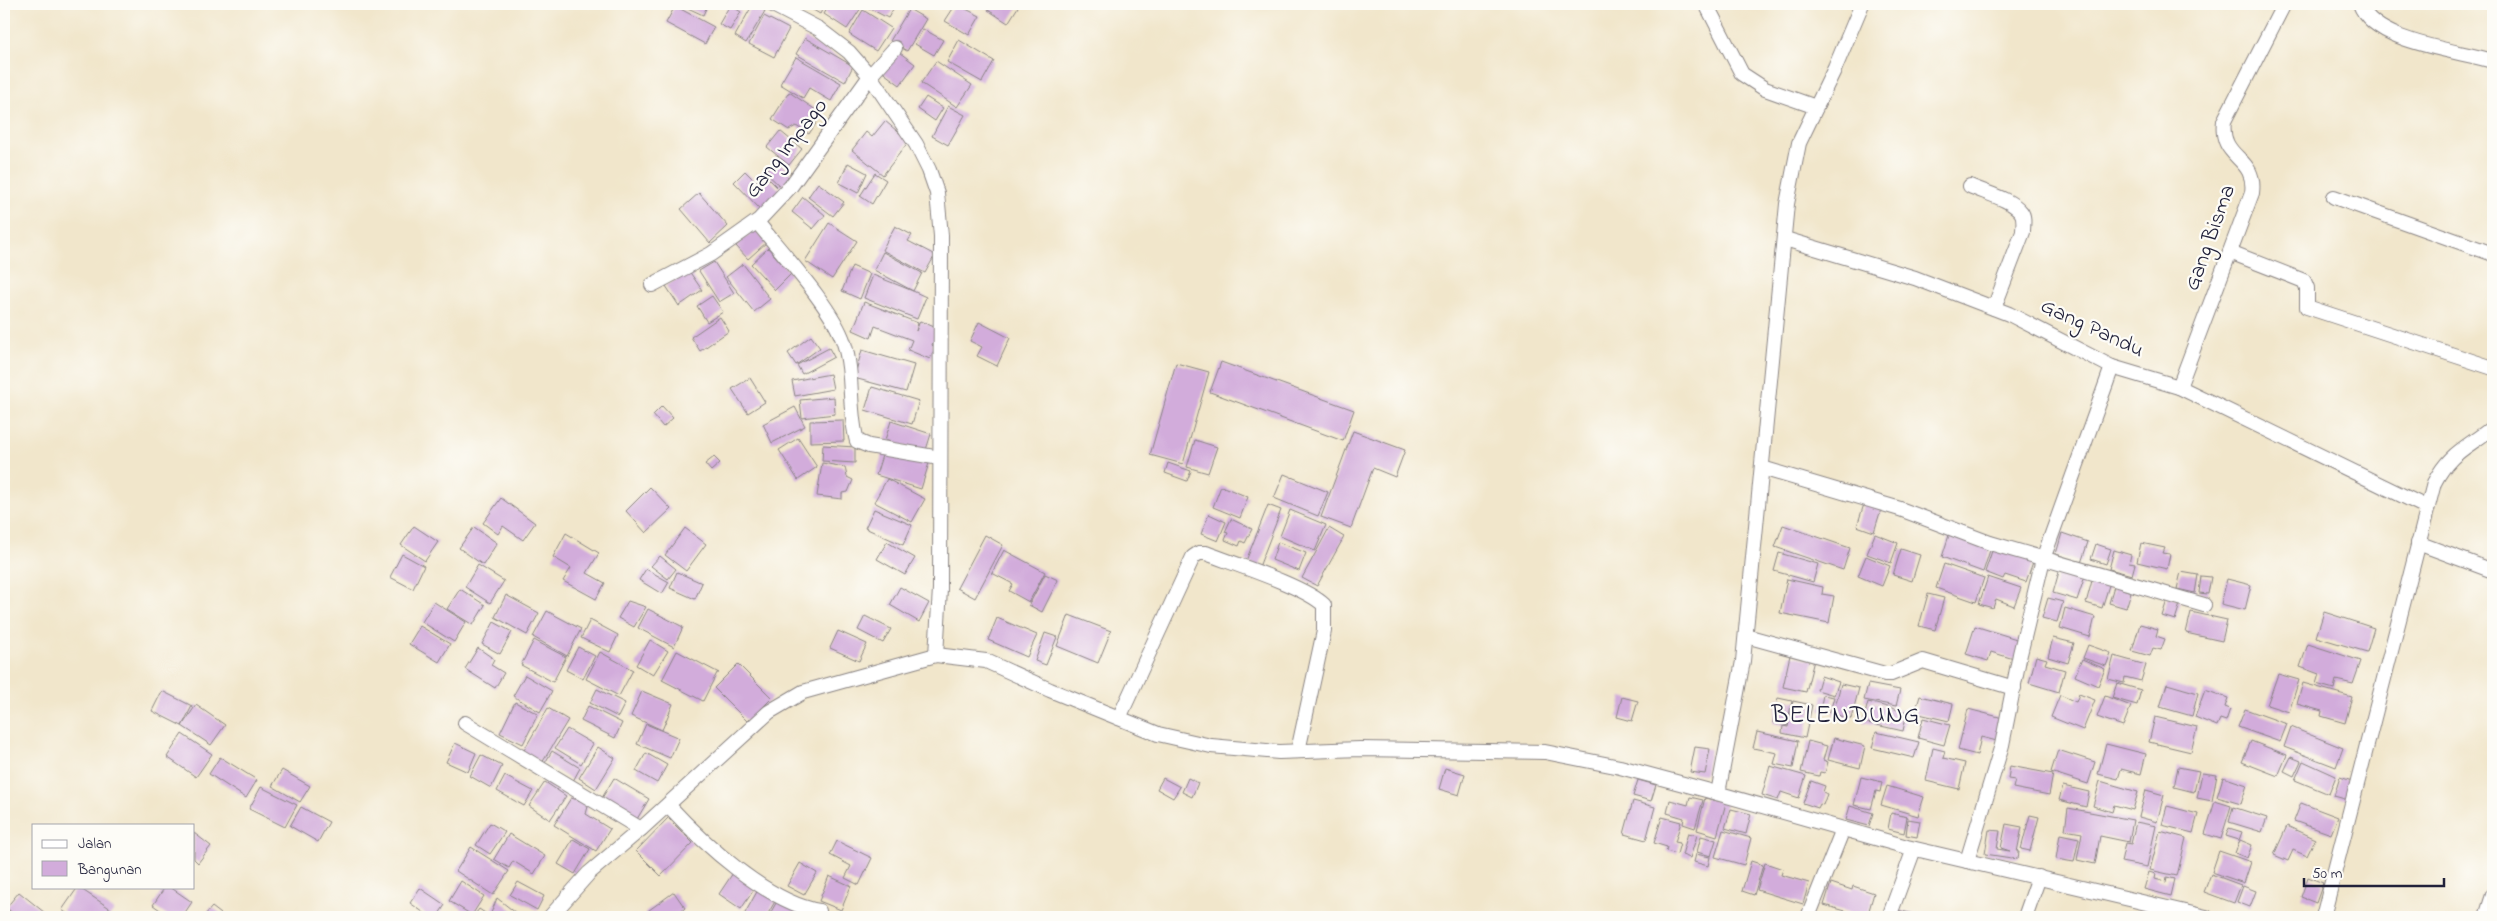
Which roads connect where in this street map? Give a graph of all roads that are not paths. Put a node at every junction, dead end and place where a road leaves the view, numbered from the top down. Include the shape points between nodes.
1 (771, 4) edge
2 (1706, 4) edge
3 (1862, 4) edge
4 (2284, 4) edge
5 (2360, 4) edge
6 (895, 48) dead end
7 (2493, 61) edge
8 (870, 76) junction
9 (1816, 107) junction
10 (1970, 186) dead end
11 (2334, 197) dead end
12 (757, 222) junction
13 (1785, 239) junction
14 (2230, 252) junction
15 (2493, 254) edge
16 (652, 285) dead end
17 (1994, 308) junction
18 (2112, 367) junction
19 (2493, 368) edge
20 (2179, 387) junction
21 (2493, 427) edge
22 (940, 458) junction
23 (1762, 468) junction
24 (2426, 507) junction
25 (2418, 542) junction
26 (2043, 559) junction
27 (2493, 571) edge
28 (2204, 605) dead end
29 (1746, 636) junction
30 (936, 655) junction
31 (2014, 688) junction
32 (1119, 718) junction
33 (465, 723) dead end
34 (1298, 751) junction
35 (1718, 793) junction
36 (668, 805) junction
37 (642, 829) junction
38 (1843, 829) junction
39 (1914, 849) junction
40 (1966, 861) junction
41 (2039, 877) junction
42 (2493, 895) edge
43 (819, 911) dead end
44 (550, 917) edge
45 (1808, 917) edge
46 (1889, 917) edge
47 (2025, 917) edge
48 (2206, 917) edge
49 (2323, 917) edge
50 (2486, 917) edge

1 - 8 street via 819,29 849,52
2 - 9 street via 1742,74 1764,89
3 - 9 street
4 - 14 street, Gang Bisma via 2224,121 2224,140 2229,150 2249,168 2253,182 2252,194
5 - 7 street via 2367,18 2388,32 2410,41
6 - 8 street, Gang Impago
8 - 12 street, Gang Impago via 791,186
8 - 22 street via 916,144 936,193 941,236
9 - 13 street via 1793,162
10 - 17 street via 2014,206 2022,213 2024,221
11 - 15 street
12 - 16 street, Gang Impago via 711,254
12 - 22 street via 839,330 848,359 858,442
13 - 17 street, Gang Pandu via 1915,278
13 - 23 street
14 - 19 street via 2304,281 2307,307
14 - 20 street, Gang Bisma
17 - 18 street, Gang Pandu
18 - 20 street, Gang Pandu
18 - 26 street
20 - 24 street, Gang Pandu
21 - 24 street via 2443,465
22 - 30 street via 940,589
23 - 26 street via 1900,509
23 - 29 street
24 - 25 street
25 - 27 street
25 - 49 street
26 - 28 street
26 - 31 street
29 - 31 street via 1885,674 1923,661
29 - 35 street
30 - 32 street via 986,661
30 - 36 street via 803,692 769,712
31 - 40 street via 2002,745
32 - 34 street via 1158,734 1211,746
32 - 34 street via 1193,558 1206,552 1317,598 1324,605 1324,631
33 - 37 street
34 - 35 street via 1545,752 1620,767
35 - 38 street
36 - 37 street
36 - 43 street via 702,840 762,886 796,904
37 - 44 street via 588,873
38 - 39 street
38 - 45 street
39 - 40 street
39 - 46 street
40 - 41 street
41 - 47 street
41 - 48 street
42 - 50 street

